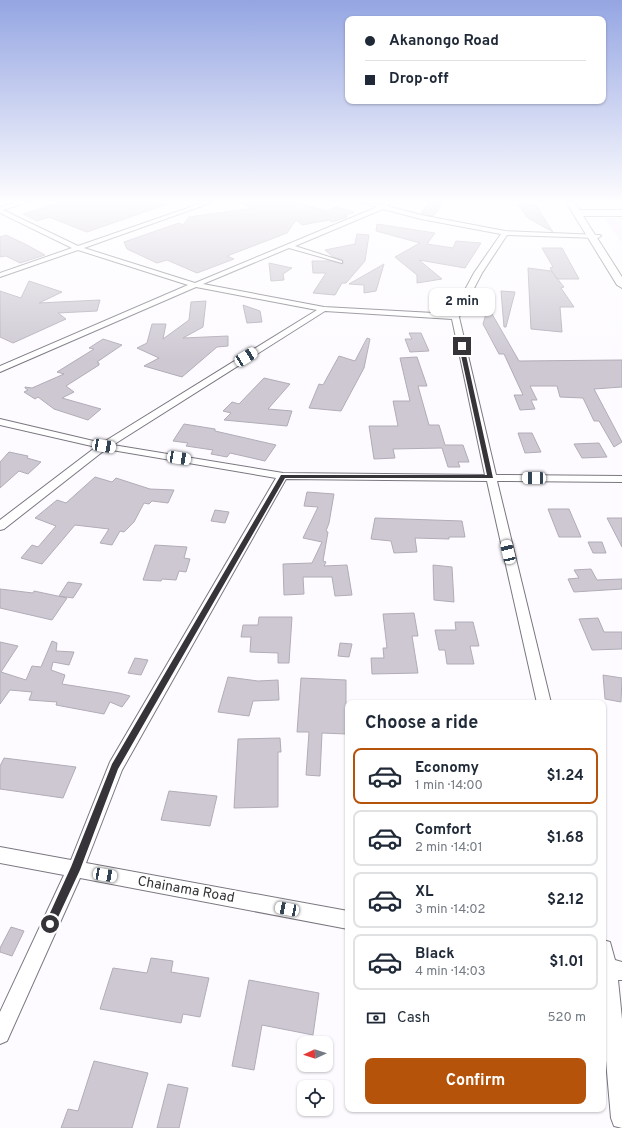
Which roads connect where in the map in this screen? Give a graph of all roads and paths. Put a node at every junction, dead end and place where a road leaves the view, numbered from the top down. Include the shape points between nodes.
1 (59, 255) edge
2 (99, 255) edge
3 (267, 255) edge
4 (316, 255) edge
5 (490, 255) edge
6 (605, 255) edge
7 (608, 255) edge
8 (340, 262) dead end
9 (622, 272) edge
10 (0, 275) edge
11 (622, 284) edge
12 (194, 285) junction
13 (324, 309) junction
14 (455, 317) junction
15 (0, 369) edge
16 (0, 422) edge
17 (104, 446) junction
18 (284, 476) junction
19 (491, 477) junction
20 (622, 479) edge
21 (0, 526) edge
22 (543, 700) edge
23 (0, 855) edge
24 (75, 870) junction
25 (345, 919) edge
26 (609, 964) edge
27 (0, 1034) edge
28 (622, 1118) edge

1 - 10 street
2 - 12 street
3 - 12 street
4 - 8 street
5 - 14 street
6 - 11 main road
7 - 9 main road
12 - 13 street
12 - 15 street
13 - 14 street
13 - 17 street
14 - 19 street
16 - 17 street
17 - 18 street
17 - 21 street
18 - 19 street
18 - 24 street via 115,767
19 - 20 street
19 - 22 street
23 - 24 street, Chainama Road
24 - 25 street, Chainama Road
24 - 27 street
26 - 28 street

